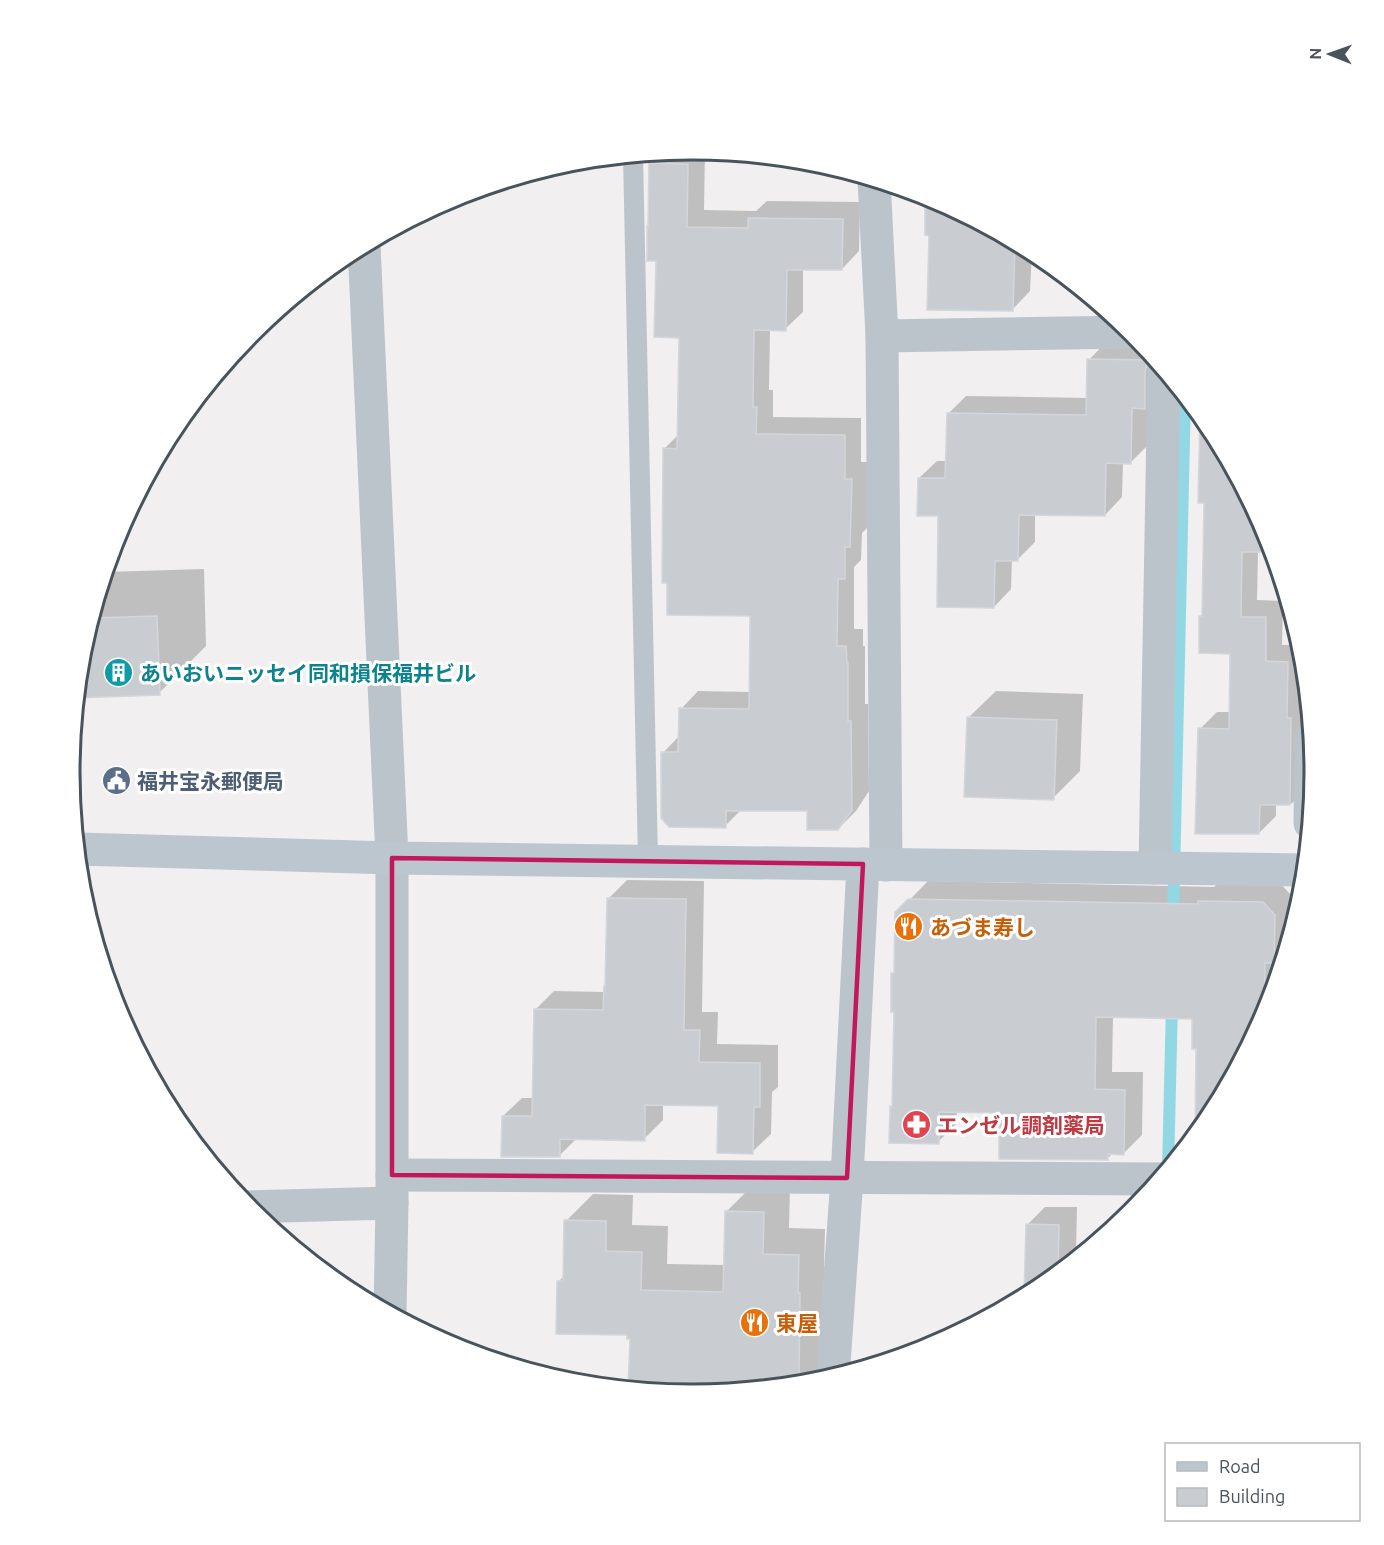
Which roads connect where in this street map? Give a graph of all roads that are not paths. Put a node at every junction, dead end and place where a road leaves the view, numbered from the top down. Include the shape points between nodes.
1 (633, 163) edge
2 (874, 188) edge
3 (364, 255) edge
4 (1118, 332) edge
5 (882, 336) junction
6 (1164, 383) edge
7 (85, 849) edge
8 (392, 858) junction
9 (648, 861) junction
10 (874, 864) junction
11 (1172, 868) junction
12 (1296, 870) edge
13 (847, 1178) junction
14 (1150, 1179) edge
15 (392, 1189) junction
16 (258, 1205) edge
17 (390, 1305) edge
18 (834, 1368) edge

1 - 9 lane
2 - 5 street
3 - 8 street
4 - 5 street
5 - 10 street
6 - 11 street
7 - 8 street
8 - 9 street
8 - 15 street
9 - 10 street
10 - 11 street
10 - 13 street
11 - 12 street
13 - 14 street
13 - 15 street
13 - 18 street
15 - 16 street
15 - 17 street

